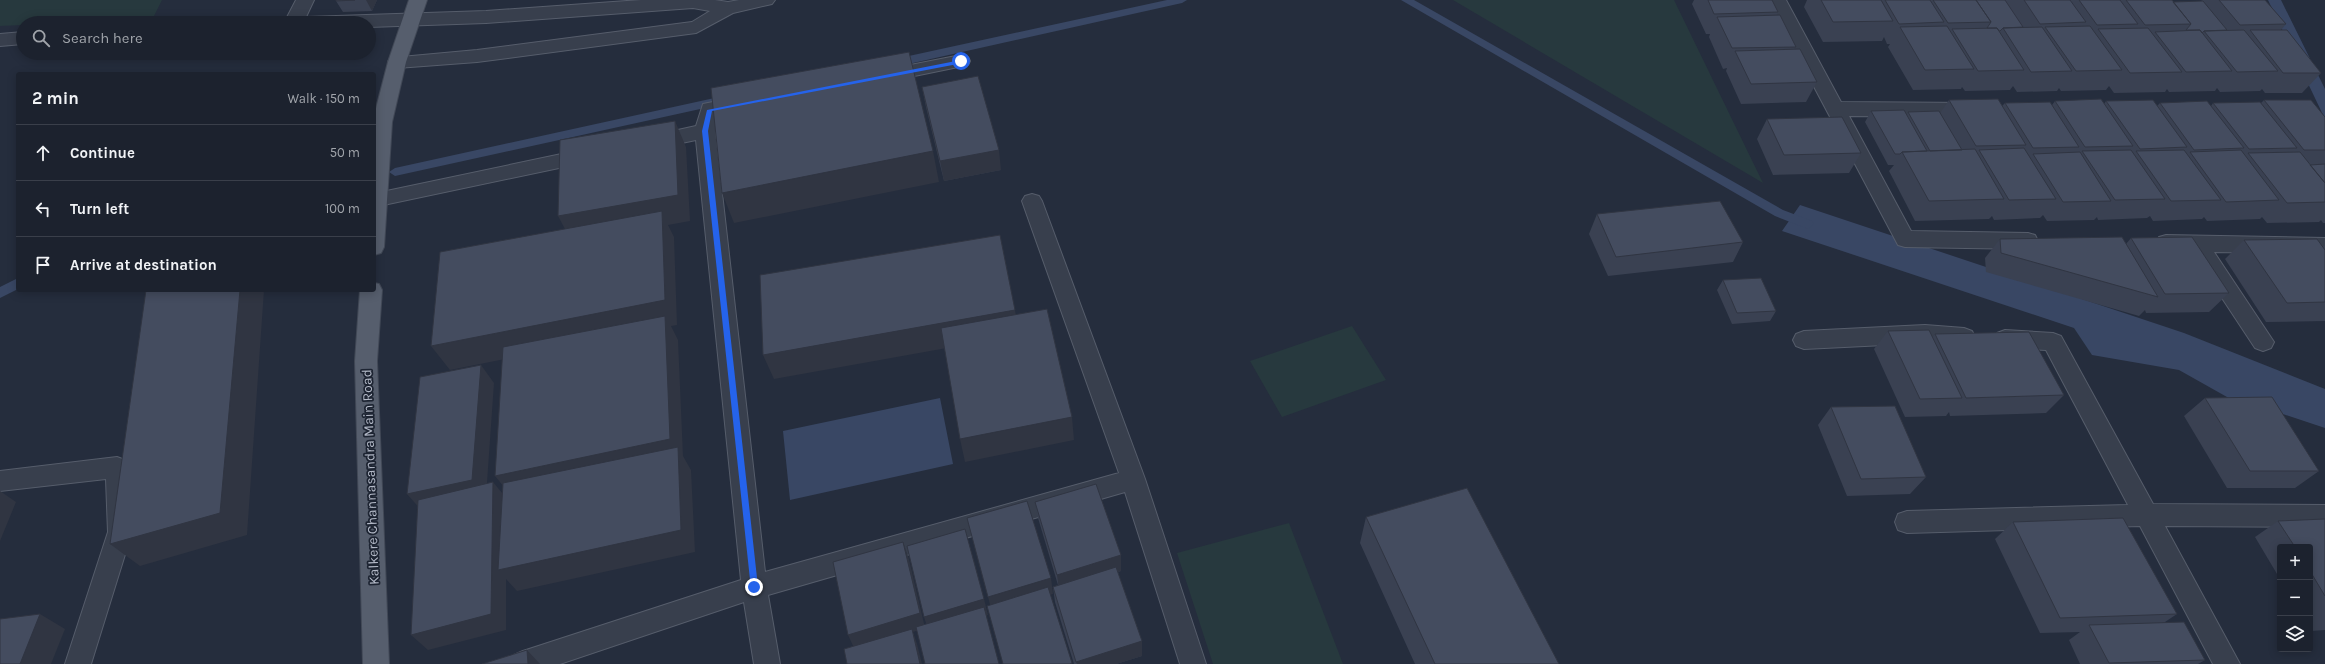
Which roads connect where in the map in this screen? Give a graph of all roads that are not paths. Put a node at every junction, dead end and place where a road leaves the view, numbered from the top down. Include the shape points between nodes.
1 (305, 0) edge
2 (418, 0) edge
3 (766, 0) edge
4 (1777, 0) edge
5 (728, 8) junction
6 (297, 16) edge
7 (410, 20) junction
8 (376, 21) edge
9 (16, 39) edge
10 (0, 40) edge
11 (961, 61) dead end
12 (397, 62) junction
13 (867, 79) edge
14 (757, 100) edge
15 (1835, 109) junction
16 (1993, 110) edge
17 (705, 131) junction
18 (635, 146) edge
19 (611, 150) edge
20 (377, 200) junction
21 (1032, 201) dead end
22 (376, 216) edge
23 (2047, 241) edge
24 (2149, 243) edge
25 (2197, 244) junction
26 (2325, 246) edge
27 (371, 292) edge
28 (1804, 340) dead end
29 (2263, 342) dead end
30 (1134, 479) junction
31 (0, 481) edge
32 (2146, 515) junction
33 (2325, 516) edge
34 (1907, 522) dead end
35 (754, 587) junction
36 (78, 664) edge
37 (376, 664) edge
38 (523, 664) edge
39 (767, 664) edge
40 (1193, 664) edge
41 (2227, 664) edge

1 - 6 street
2 - 7 main road
3 - 5 street
4 - 15 street
5 - 7 street via 693,2
5 - 12 street via 696,27 477,56
7 - 8 street
7 - 12 main road
9 - 10 street
11 - 13 street
12 - 20 main road via 382,122
14 - 17 street via 710,110
15 - 16 street
15 - 23 street via 1905,239
17 - 18 street
17 - 35 street
19 - 20 street
20 - 22 main road
21 - 30 street
24 - 25 street
25 - 26 street
25 - 29 street
27 - 37 main road, Kalkere Channasandra Main Road via 366,361
28 - 32 street via 1925,334 2053,342
30 - 35 street
30 - 40 street
31 - 36 street via 117,467 120,532
32 - 33 street
32 - 34 street
32 - 41 street
35 - 38 street
35 - 39 street

